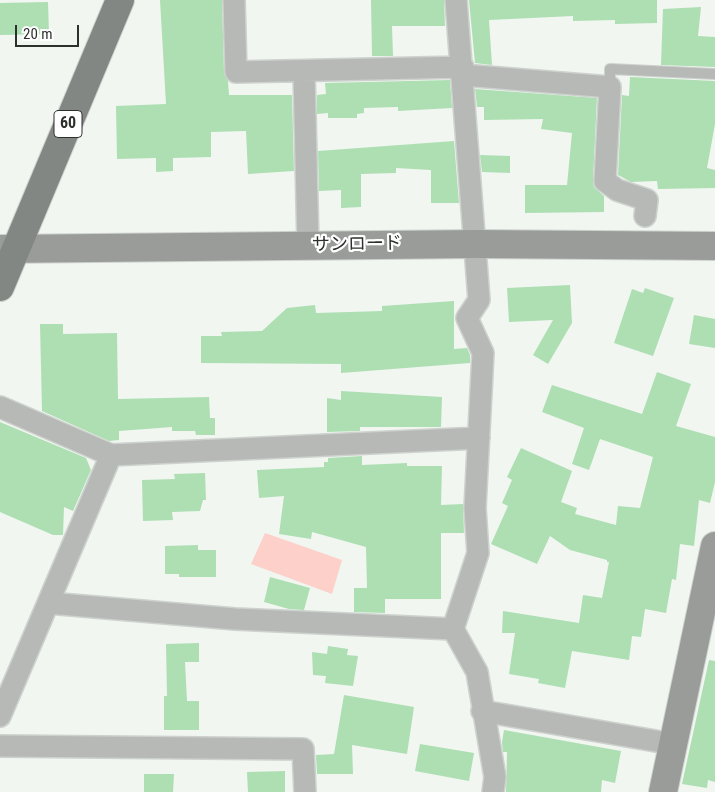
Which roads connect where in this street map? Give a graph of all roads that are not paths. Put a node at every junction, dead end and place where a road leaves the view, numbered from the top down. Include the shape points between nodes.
1 (120, 0) edge
2 (234, 0) edge
3 (456, 0) edge
4 (304, 71) junction
5 (463, 71) junction
6 (715, 74) edge
7 (610, 87) junction
8 (646, 216) dead end
9 (476, 244) junction
10 (308, 246) junction
11 (715, 246) edge
12 (8, 249) edge
13 (0, 287) edge
14 (0, 407) edge
15 (479, 438) junction
16 (111, 455) junction
17 (715, 546) edge
18 (48, 603) junction
19 (452, 629) junction
20 (482, 711) junction
21 (0, 716) edge
22 (673, 744) junction
23 (0, 746) edge
24 (306, 792) edge
25 (494, 792) edge
26 (663, 792) edge

1 - 12 main road, 60
2 - 4 street via 236,72
3 - 5 street
4 - 5 street
4 - 10 street
5 - 7 street
5 - 9 street
6 - 7 lane via 610,69
7 - 8 street via 605,181 617,190 647,200
9 - 10 street, サンロード
9 - 11 street, サンロード
9 - 15 street via 479,300 467,318 483,353
10 - 12 street, サンロード
12 - 13 main road, 60
14 - 16 street
15 - 16 street
15 - 19 street via 478,553
16 - 18 street
17 - 22 street
18 - 19 street via 235,619
18 - 21 street
19 - 20 street via 477,672
20 - 22 street
20 - 25 street via 495,777
22 - 26 street
23 - 24 street via 303,749

